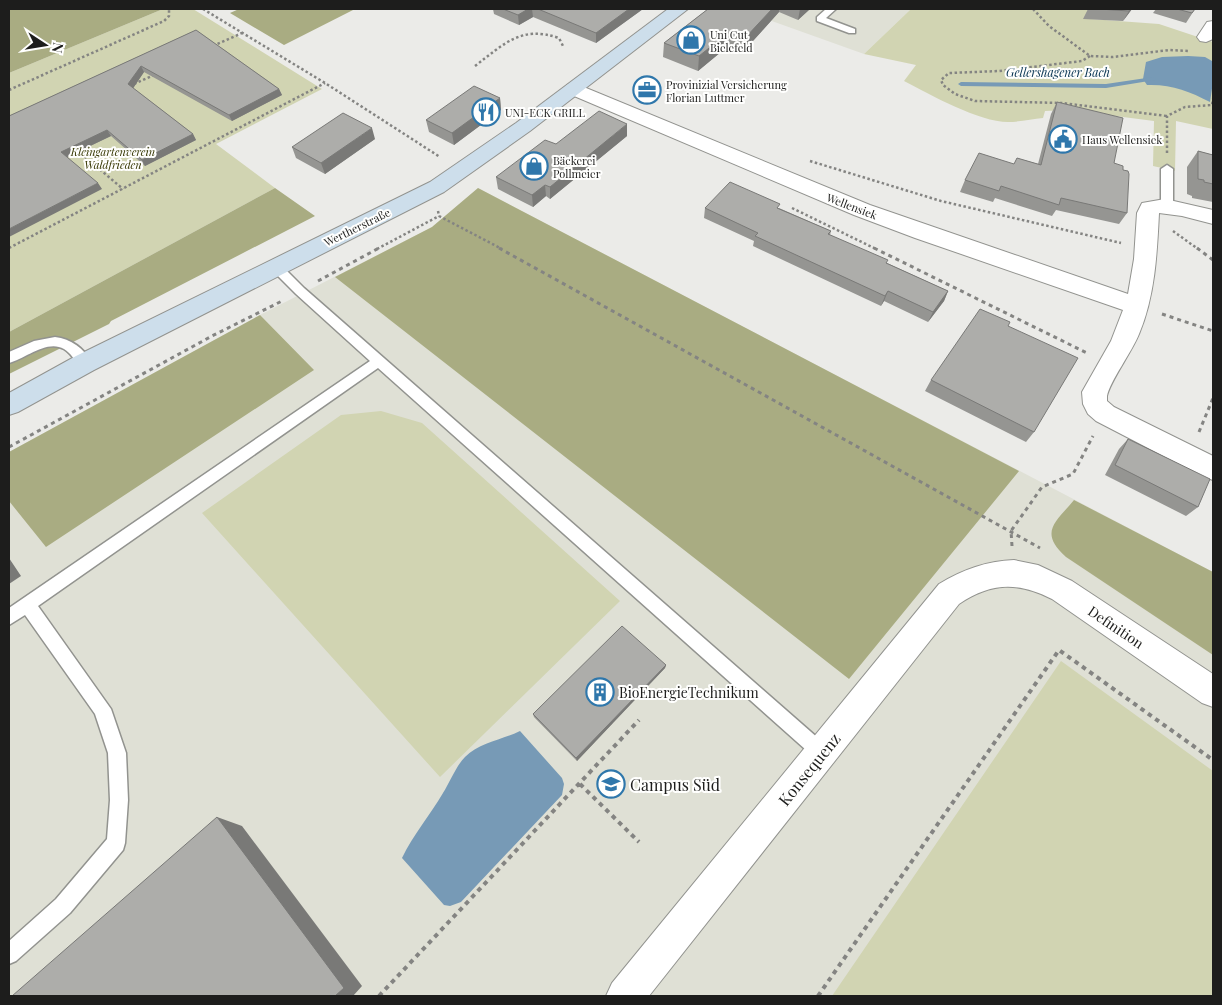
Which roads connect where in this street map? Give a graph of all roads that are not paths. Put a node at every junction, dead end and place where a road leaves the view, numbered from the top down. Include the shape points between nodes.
1 (679, 9) edge
2 (831, 9) edge
3 (852, 31) dead end
4 (574, 89) junction
5 (1167, 169) road end
6 (1157, 210) junction
7 (1213, 217) edge
8 (276, 267) junction
9 (1146, 309) junction
10 (9, 358) edge
11 (379, 361) junction
12 (86, 363) junction
13 (9, 405) edge
14 (1213, 469) edge
15 (1013, 574) joint
16 (27, 604) junction
17 (9, 617) edge
18 (1213, 692) edge
19 (821, 752) junction
20 (9, 954) edge
21 (625, 996) edge

1 - 4 main road, Wertherstraße
2 - 3 lane via 820,19
4 - 8 main road, Wertherstraße via 437,187
4 - 9 street, Wellensiek via 862,210
5 - 6 lane
6 - 7 street
6 - 9 street via 1146,249 1143,275
8 - 11 lane
8 - 12 main road, Wertherstraße
9 - 14 street via 1127,333 1095,392 1097,408
10 - 12 lane via 56,341 68,345
11 - 16 lane
11 - 19 lane
12 - 13 main road, Wertherstraße
15 - 18 street, Definition via 1038,578 1062,590
15 - 19 street, Konsequenz via 990,574 966,582 949,594
16 - 17 lane
16 - 20 lane via 102,708 117,754 120,800 116,843 63,906
19 - 21 street, Konsequenz

